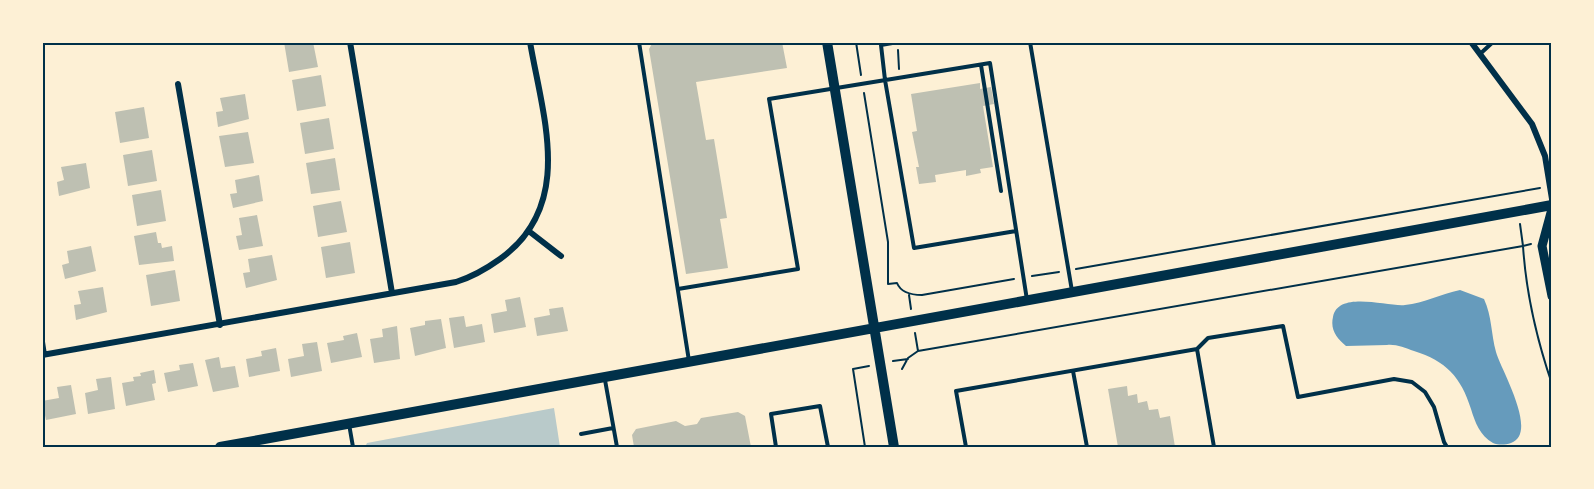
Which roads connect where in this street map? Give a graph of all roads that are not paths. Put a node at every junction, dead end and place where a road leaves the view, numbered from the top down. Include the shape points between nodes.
1 (350, 42) edge
2 (530, 42) edge
3 (639, 42) edge
4 (827, 42) edge
5 (899, 42) edge
6 (1030, 42) edge
7 (1471, 42) edge
8 (1494, 42) edge
9 (1480, 54) junction
10 (981, 65) junction
11 (885, 80) junction
12 (178, 84) dead end
13 (834, 88) junction
14 (1001, 191) dead end
15 (1552, 199) edge
16 (1552, 207) edge
17 (1016, 231) junction
18 (530, 232) junction
19 (561, 256) dead end
20 (678, 289) junction
21 (1072, 292) junction
22 (392, 293) junction
23 (1552, 297) edge
24 (1028, 300) junction
25 (220, 325) junction
26 (874, 328) junction
27 (42, 342) edge
28 (1197, 349) junction
29 (43, 355) edge
30 (689, 362) junction
31 (1074, 371) junction
32 (604, 377) junction
33 (348, 424) junction
34 (613, 428) junction
35 (580, 434) dead end
36 (220, 447) edge
37 (353, 447) edge
38 (616, 447) edge
39 (776, 447) edge
40 (828, 447) edge
41 (894, 447) edge
42 (966, 447) edge
43 (1087, 447) edge
44 (1214, 447) edge
45 (1447, 447) edge

1 - 22 street
2 - 18 street via 549,160 544,198
3 - 20 lane
4 - 13 main road
5 - 11 lane via 881,45
6 - 21 lane
7 - 9 street
8 - 9 lane
9 - 15 street via 1532,124 1545,156
10 - 11 lane
10 - 14 lane
10 - 17 lane via 990,63
11 - 13 lane
11 - 17 lane via 914,248
12 - 25 street
13 - 20 lane via 769,99 798,269
13 - 26 main road
16 - 21 main road
16 - 23 street via 1542,246
17 - 24 lane
18 - 19 street
18 - 22 street via 511,251 471,277
20 - 30 lane
21 - 24 main road
22 - 25 street
24 - 26 main road
25 - 29 street
26 - 30 main road
26 - 41 main road
27 - 29 street
28 - 31 lane
28 - 44 lane
28 - 45 lane via 1208,339 1283,326 1298,397 1394,380 1412,382 1425,392 1434,407
30 - 32 main road
31 - 42 lane via 956,391
31 - 43 lane
32 - 33 main road
32 - 34 lane
33 - 36 main road
33 - 37 lane
34 - 35 lane
34 - 38 lane
39 - 40 lane via 771,414 820,406

